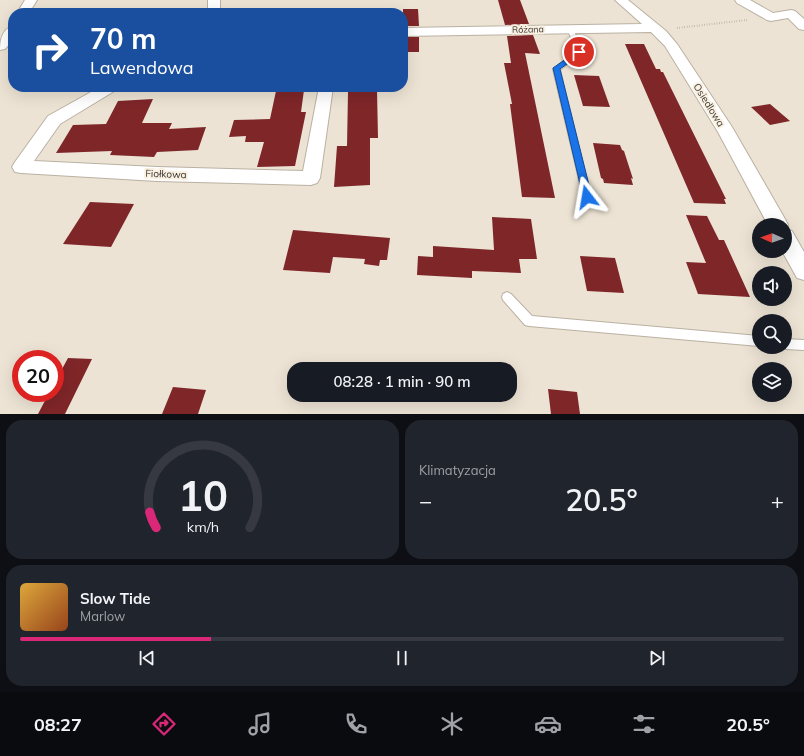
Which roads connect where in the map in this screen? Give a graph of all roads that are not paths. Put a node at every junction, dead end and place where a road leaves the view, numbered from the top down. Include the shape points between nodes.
1 (621, 0) edge
2 (741, 0) edge
3 (804, 8) edge
4 (792, 14) junction
5 (804, 26) edge
6 (570, 28) junction
7 (653, 28) junction
8 (408, 32) edge
9 (8, 37) edge
10 (0, 46) edge
11 (102, 92) edge
12 (325, 92) edge
13 (587, 197) dead end
14 (774, 218) edge
15 (792, 250) edge
16 (804, 271) edge
17 (507, 297) dead end
18 (752, 340) edge
19 (792, 344) edge
20 (804, 345) edge

1 - 7 street, Osiedlowa
2 - 4 street via 772,17
3 - 4 street
4 - 5 street
6 - 7 street, Różana
6 - 8 street, Różana
6 - 13 lane via 579,52 556,68
7 - 14 street, Osiedlowa via 670,44 689,72 726,131
9 - 10 street
11 - 12 street, Fiołkowa via 54,120 21,167 311,178
15 - 16 street
17 - 18 lane via 529,321
19 - 20 lane

